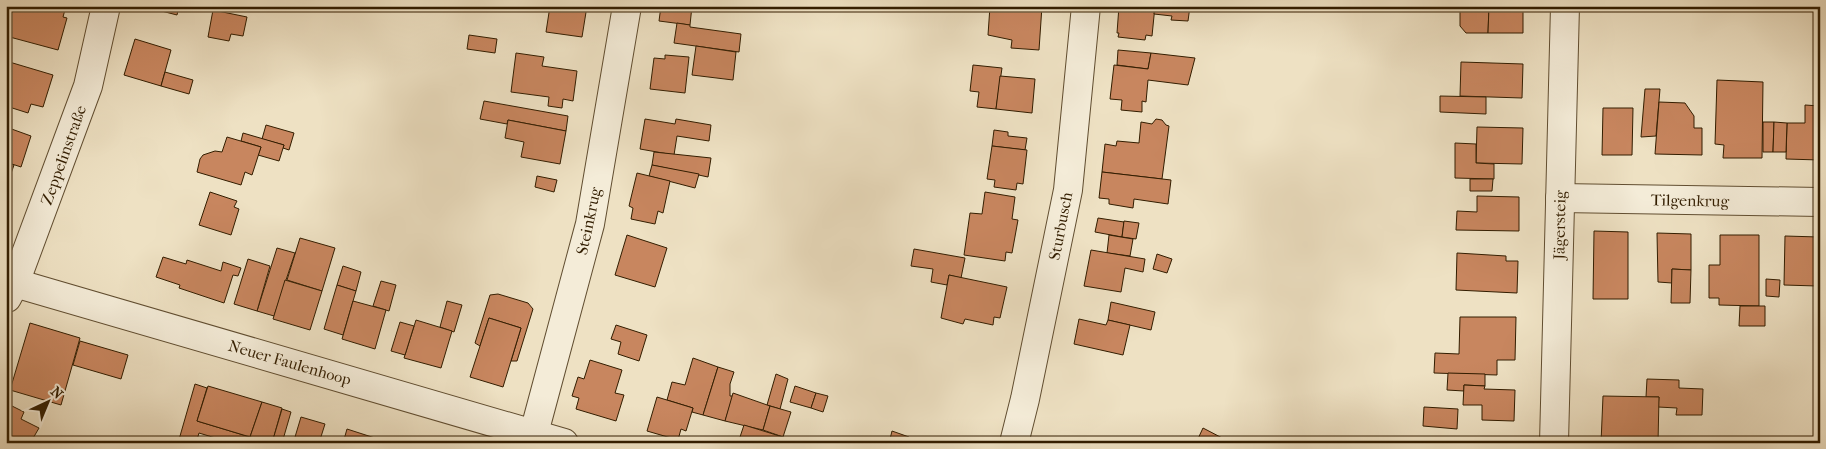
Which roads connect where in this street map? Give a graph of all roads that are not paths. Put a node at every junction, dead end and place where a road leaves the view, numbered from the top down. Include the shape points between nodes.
1 (106, 6) edge
2 (627, 6) edge
3 (1086, 6) edge
4 (1565, 6) edge
5 (1560, 198) junction
6 (1820, 202) edge
7 (11, 291) edge
8 (534, 433) junction
9 (564, 443) edge
10 (1014, 443) edge
11 (1554, 443) edge

1 - 7 street, Zeppelinstraße via 88,86
2 - 8 street, Steinkrug via 590,224
3 - 10 street, Sturbusch via 1068,190
4 - 5 street, Jägersteig
5 - 6 street, Tilgenkrug
5 - 11 street, Jägersteig
7 - 8 street, Neuer Faulenhoop
8 - 9 street, Neuer Faulenhoop

